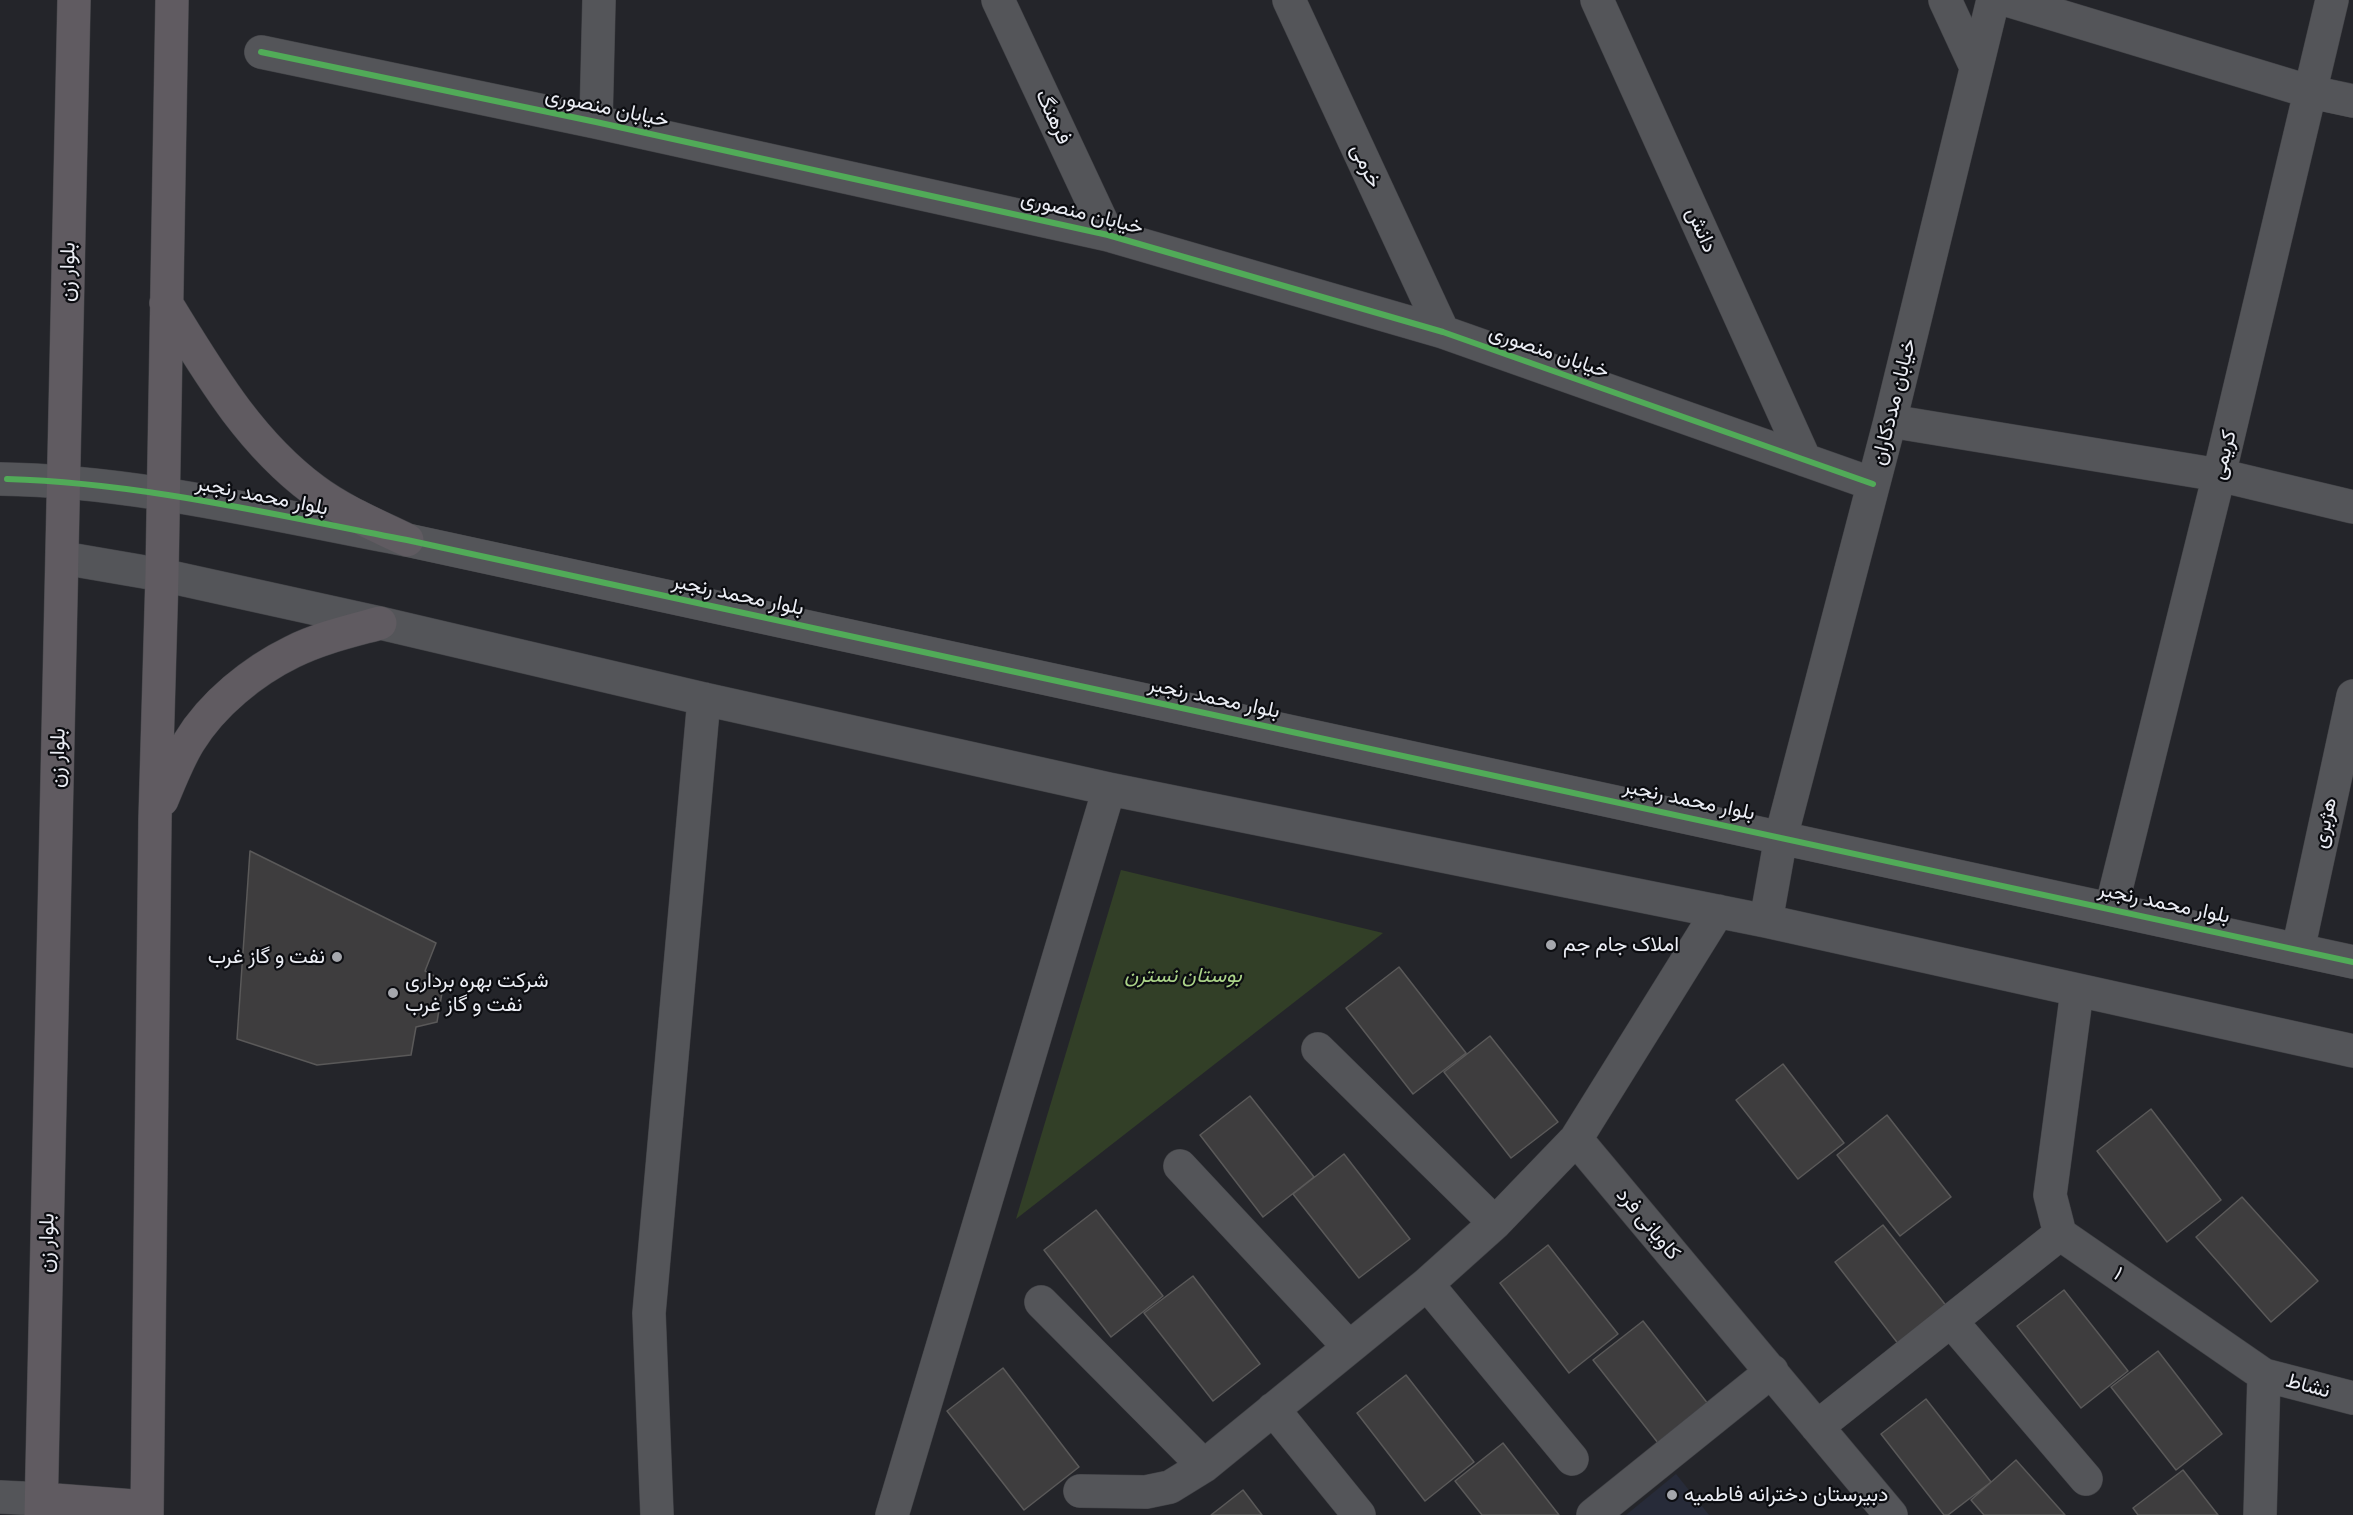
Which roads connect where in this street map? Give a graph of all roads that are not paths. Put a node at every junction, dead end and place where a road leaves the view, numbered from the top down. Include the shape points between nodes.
1 (74, 0) edge
2 (172, 0) edge
3 (599, 0) edge
4 (998, 0) edge
5 (1289, 0) edge
6 (1597, 0) edge
7 (1945, 0) edge
8 (1993, 0) edge
9 (2007, 0) edge
10 (2332, 0) edge
11 (261, 52) dead end
12 (1976, 67) junction
13 (2311, 92) junction
14 (2353, 101) edge
15 (596, 122) junction
16 (1108, 235) junction
17 (166, 303) junction
18 (1443, 332) junction
19 (1890, 421) junction
20 (1805, 460) junction
21 (2219, 475) junction
22 (4, 479) edge
23 (64, 481) junction
24 (1873, 484) junction
25 (164, 494) junction
26 (2353, 507) edge
27 (407, 540) junction
28 (63, 558) junction
29 (162, 575) junction
30 (380, 622) junction
31 (2353, 696) edge
32 (704, 699) junction
33 (1109, 789) junction
34 (155, 819) junction
35 (1781, 837) junction
36 (2112, 909) junction
37 (1718, 912) junction
38 (1766, 921) junction
39 (2298, 950) junction
40 (2353, 962) edge
41 (2077, 991) junction
42 (1318, 1049) dead end
43 (2353, 1051) edge
44 (1576, 1139) junction
45 (1180, 1166) dead end
46 (1495, 1223) junction
47 (2060, 1234) junction
48 (1426, 1284) junction
49 (1041, 1302) dead end
50 (1951, 1321) junction
51 (1349, 1347) junction
52 (1772, 1371) junction
53 (2264, 1375) junction
54 (2353, 1398) edge
55 (1273, 1409) junction
56 (1817, 1427) junction
57 (1572, 1459) dead end
58 (1204, 1466) junction
59 (2086, 1479) dead end
60 (1080, 1491) dead end
61 (0, 1497) edge
62 (42, 1507) edge
63 (147, 1511) edge
64 (657, 1515) edge
65 (892, 1515) edge
66 (1359, 1515) edge
67 (1593, 1515) edge
68 (1891, 1515) edge
69 (2260, 1515) edge

1 - 23 main road, بلوار زن
2 - 17 main road
3 - 15 street
4 - 16 street, فرهنگ
5 - 18 street, خرمی
6 - 20 street, دانش
7 - 12 street
8 - 12 street, خیابان مددکاران
9 - 13 street
10 - 13 street, کریمی
11 - 15 street, خیابان منصوری
12 - 19 street, خیابان مددکاران
13 - 14 street
13 - 21 street, کریمی
15 - 16 street, خیابان منصوری
16 - 18 street, خیابان منصوری
17 - 25 main road
17 - 27 main road via 242,420 278,459 315,490
18 - 20 street, خیابان منصوری
19 - 21 street
19 - 24 street, خیابان مددکاران
20 - 24 street, خیابان منصوری
21 - 26 street
21 - 36 street, کریمی
22 - 23 street, بلوار محمد رنجبر
23 - 25 street, بلوار محمد رنجبر
23 - 28 main road, بلوار زن
24 - 35 street, خیابان مددکاران
25 - 27 street, بلوار محمد رنجبر
25 - 29 main road
27 - 35 street, بلوار محمد رنجبر
28 - 29 street
28 - 62 main road, بلوار زن
29 - 30 street
29 - 34 main road
30 - 32 street
30 - 34 main road via 292,652 241,685 214,709 189,741
31 - 39 street, هژبری
32 - 33 street
32 - 64 street via 649,1312
33 - 37 street
33 - 65 street
34 - 63 main road
35 - 36 street, بلوار محمد رنجبر
35 - 38 street, خیابان مددکاران
36 - 39 street, بلوار محمد رنجبر
37 - 38 street
37 - 44 street
38 - 41 street
39 - 40 street, بلوار محمد رنجبر
41 - 43 street
41 - 47 street via 2049,1195
42 - 46 street
44 - 46 street
44 - 52 street, کاویانی فرد
45 - 51 street
46 - 48 street
47 - 50 street
47 - 53 street, ۱
48 - 51 street
48 - 57 street
49 - 58 street
50 - 56 street
50 - 59 street
51 - 55 street
52 - 56 street, کاویانی فرد
52 - 67 street
53 - 54 street, نشاط
53 - 69 street
55 - 58 street
55 - 66 street
56 - 68 street, کاویانی فرد
58 - 60 street via 1170,1487 1146,1492
61 - 62 street
62 - 63 main road

